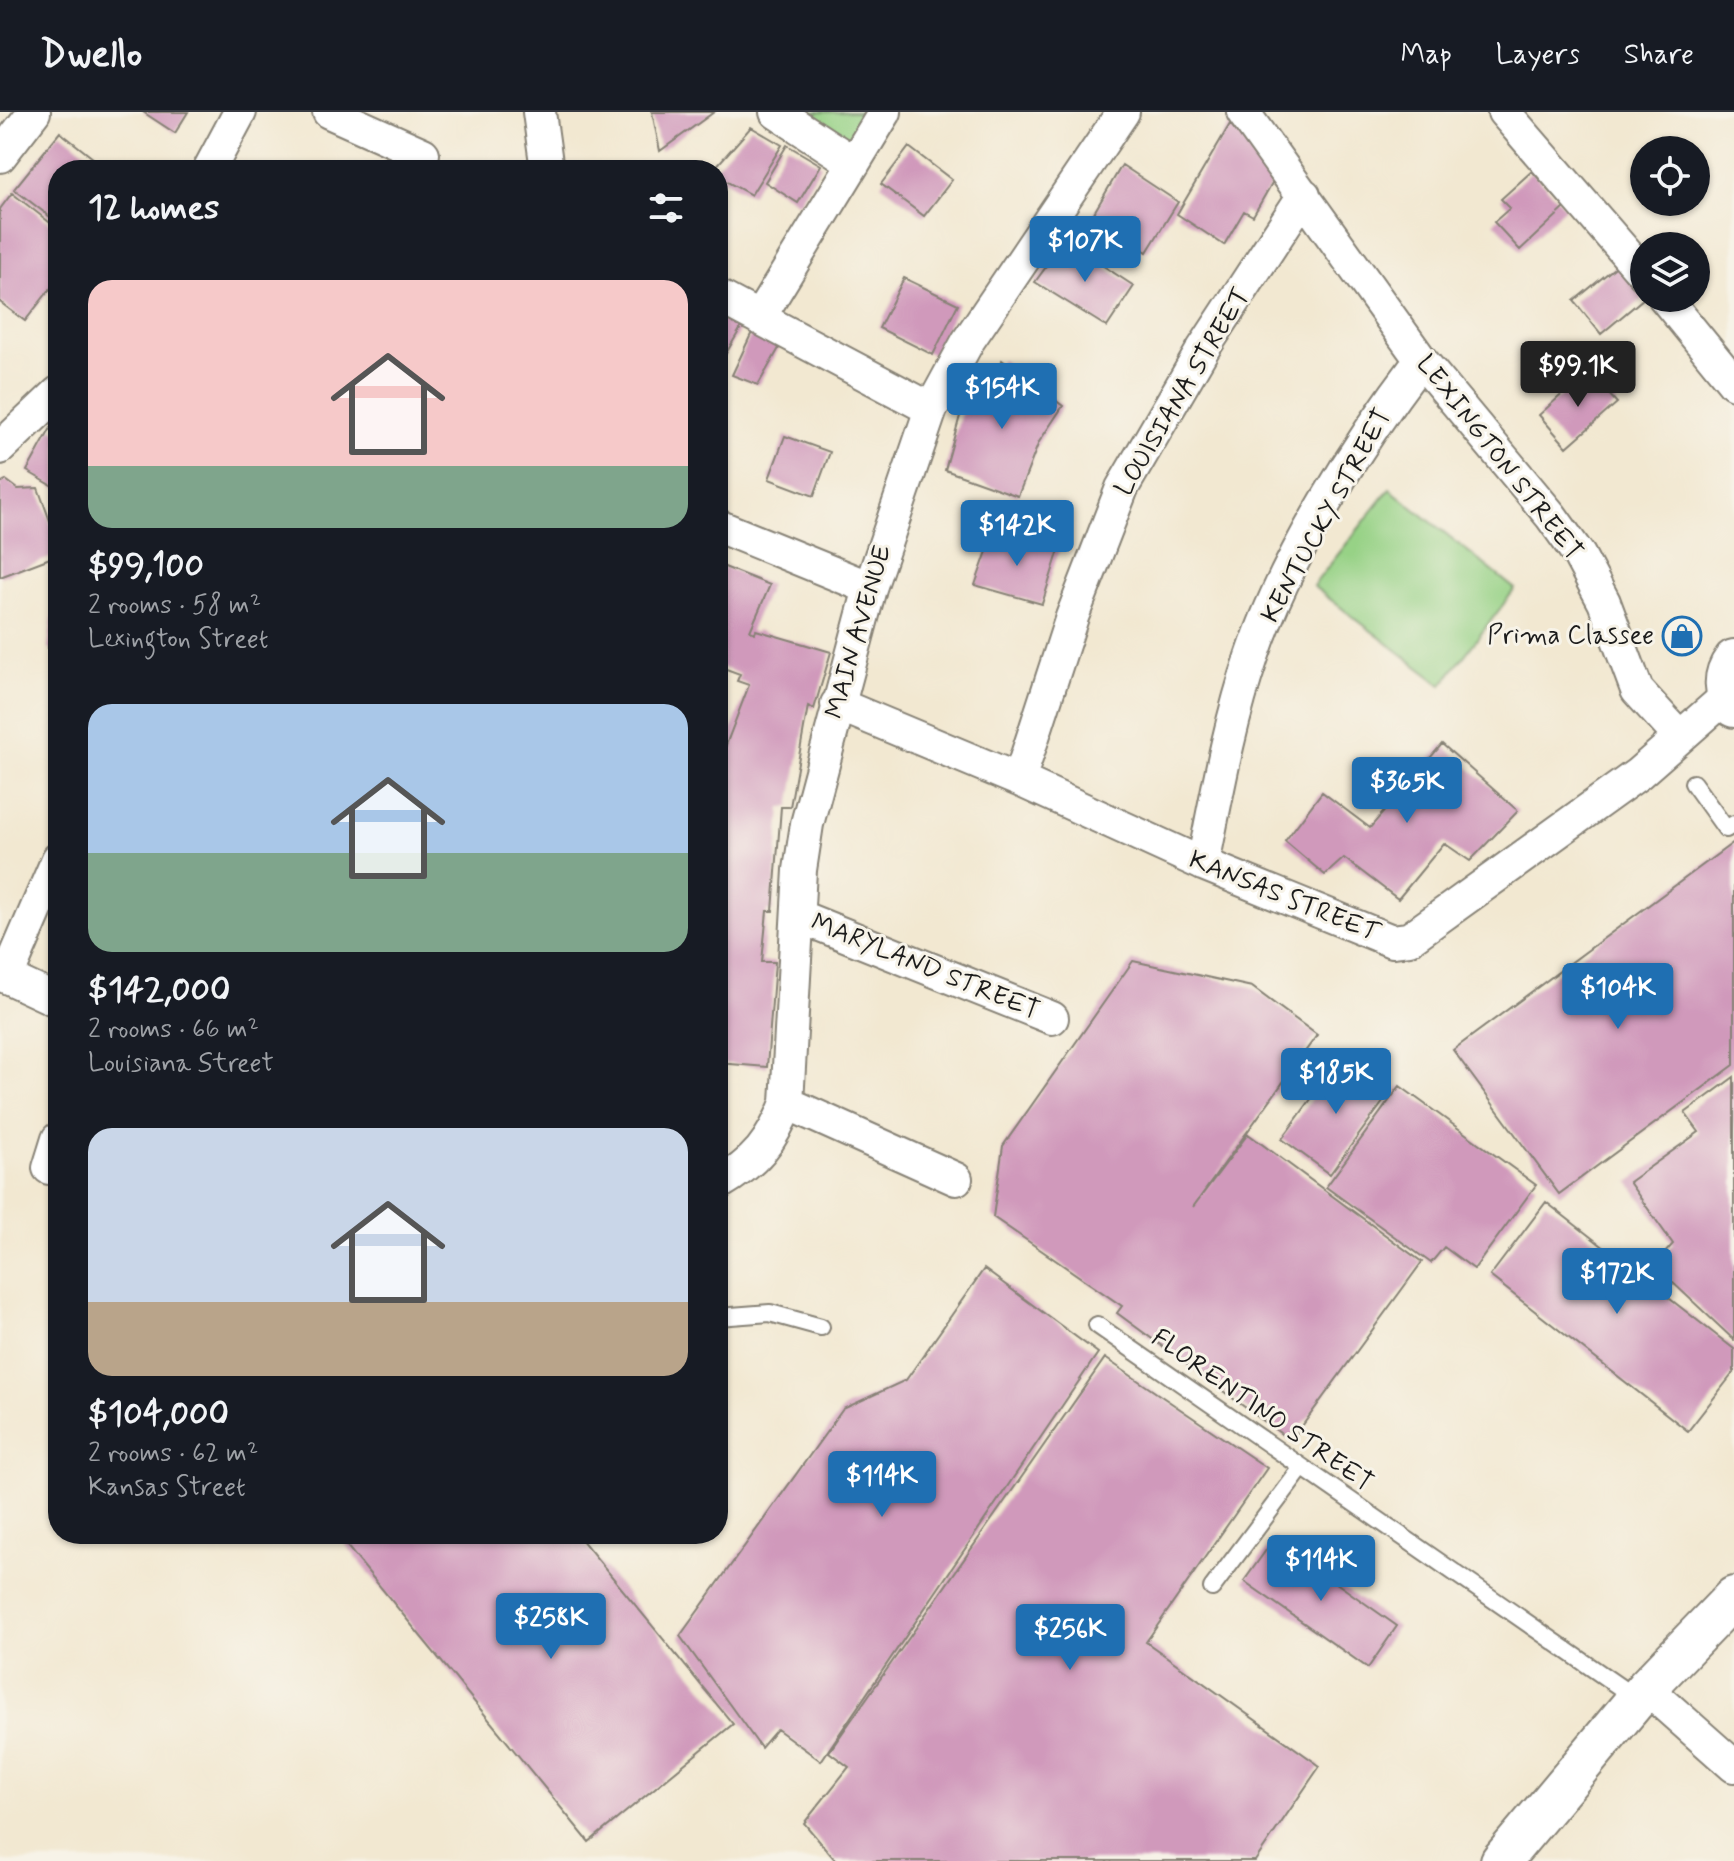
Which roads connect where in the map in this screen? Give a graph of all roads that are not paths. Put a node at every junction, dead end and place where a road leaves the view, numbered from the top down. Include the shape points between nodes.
1 (34, 112) edge
2 (240, 112) edge
3 (329, 112) edge
4 (539, 112) edge
5 (776, 112) edge
6 (885, 112) edge
7 (1123, 112) edge
8 (1243, 112) edge
9 (1504, 112) edge
10 (423, 154) dead end
11 (0, 156) edge
12 (214, 160) edge
13 (546, 160) edge
14 (854, 163) junction
15 (1304, 195) junction
16 (1630, 258) edge
17 (728, 301) edge
18 (1676, 312) edge
19 (759, 318) junction
20 (1421, 360) junction
21 (1734, 383) edge
22 (48, 402) edge
23 (931, 409) junction
24 (0, 448) edge
25 (728, 530) edge
26 (870, 588) junction
27 (1732, 688) edge
28 (837, 704) junction
29 (1678, 735) junction
30 (1019, 780) junction
31 (1693, 783) dead end
32 (1734, 824) edge
33 (1203, 864) junction
34 (48, 881) edge
35 (798, 916) junction
36 (4, 976) edge
37 (48, 996) edge
38 (1052, 1018) dead end
39 (787, 1103) junction
40 (728, 1179) edge
41 (956, 1179) dead end
42 (728, 1316) edge
43 (1097, 1325) dead end
44 (821, 1327) dead end
45 (1301, 1469) junction
46 (1212, 1588) dead end
47 (1734, 1597) edge
48 (1641, 1693) junction
49 (1734, 1766) edge
50 (1501, 1861) edge

1 - 11 street
2 - 12 street
3 - 10 street
4 - 13 street
5 - 14 street
6 - 14 street
7 - 23 street, MAIN AVENUE via 968,341
8 - 15 street, LEXINGTON STREET
9 - 16 street
14 - 19 street
15 - 20 street, LEXINGTON STREET
15 - 30 street, LOUISIANA STREET via 1203,349 1122,488 1072,617
17 - 19 street
18 - 21 street
19 - 23 street
20 - 29 street, LEXINGTON STREET via 1579,555 1604,602 1637,690
20 - 33 street, KENTUCKY STREET via 1344,477 1281,588 1227,740
22 - 24 street
23 - 26 street, MAIN AVENUE
25 - 26 street
26 - 28 street, MAIN AVENUE
27 - 29 street, KANSAS STREET
28 - 30 street, KANSAS STREET
28 - 35 street, MAIN AVENUE via 807,824
29 - 33 street, KANSAS STREET via 1638,774 1409,939 1376,937
30 - 33 street, KANSAS STREET
31 - 32 lane via 1726,829
34 - 36 street
35 - 38 street, MARYLAND STREET
35 - 39 street, MAIN AVENUE
36 - 37 street
39 - 40 street, MAIN AVENUE via 773,1137
39 - 41 street
42 - 44 lane via 770,1313
43 - 45 lane, FLORENTINO STREET
45 - 46 lane
45 - 48 lane, FLORENTINO STREET
47 - 48 street
48 - 49 street
48 - 50 street

